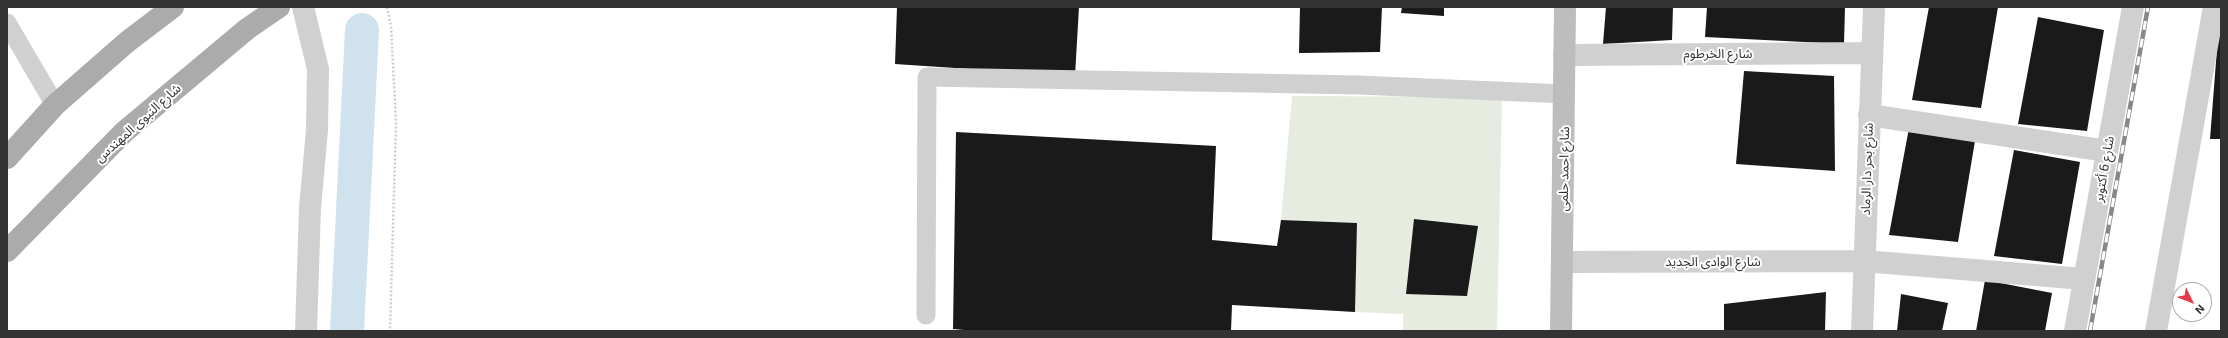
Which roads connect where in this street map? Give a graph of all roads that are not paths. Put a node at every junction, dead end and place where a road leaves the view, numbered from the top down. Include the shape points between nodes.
1 (173, 7) edge
2 (279, 7) edge
3 (303, 7) edge
4 (1565, 7) edge
5 (1874, 7) edge
6 (2133, 7) edge
7 (2214, 7) edge
8 (7, 23) edge
9 (1872, 53) junction
10 (1564, 55) junction
11 (1564, 94) junction
12 (55, 105) junction
13 (1869, 115) junction
14 (2107, 151) junction
15 (7, 158) edge
16 (7, 251) edge
17 (1863, 261) junction
18 (1563, 262) junction
19 (2084, 279) junction
20 (926, 315) dead end
21 (306, 331) edge
22 (1561, 331) edge
23 (1862, 331) edge
24 (2075, 331) edge
25 (2156, 331) edge

1 - 12 main road via 127,42
2 - 16 main road, شارع النبوى المهندس via 247,29 124,132
3 - 21 street via 318,69
4 - 10 main road, شارع احمد حلمى
5 - 9 street, شارع بحر دار الرماد
6 - 14 street, شارع 6 أكتوبر
7 - 25 street
8 - 12 lane
9 - 10 street, شارع الخرطوم
9 - 13 street, شارع بحر دار الرماد
10 - 11 main road, شارع احمد حلمى
11 - 18 main road, شارع احمد حلمى
11 - 20 lane via 1359,85 927,77
12 - 15 main road
13 - 14 street
13 - 17 street, شارع بحر دار الرماد
14 - 19 street, شارع 6 أكتوبر
17 - 18 street, شارع الوادى الجديد
17 - 19 street, شارع الوادى الجديد
17 - 23 street, شارع بحر دار الرماد
18 - 22 main road, شارع احمد حلمى
19 - 24 street, شارع 6 أكتوبر

